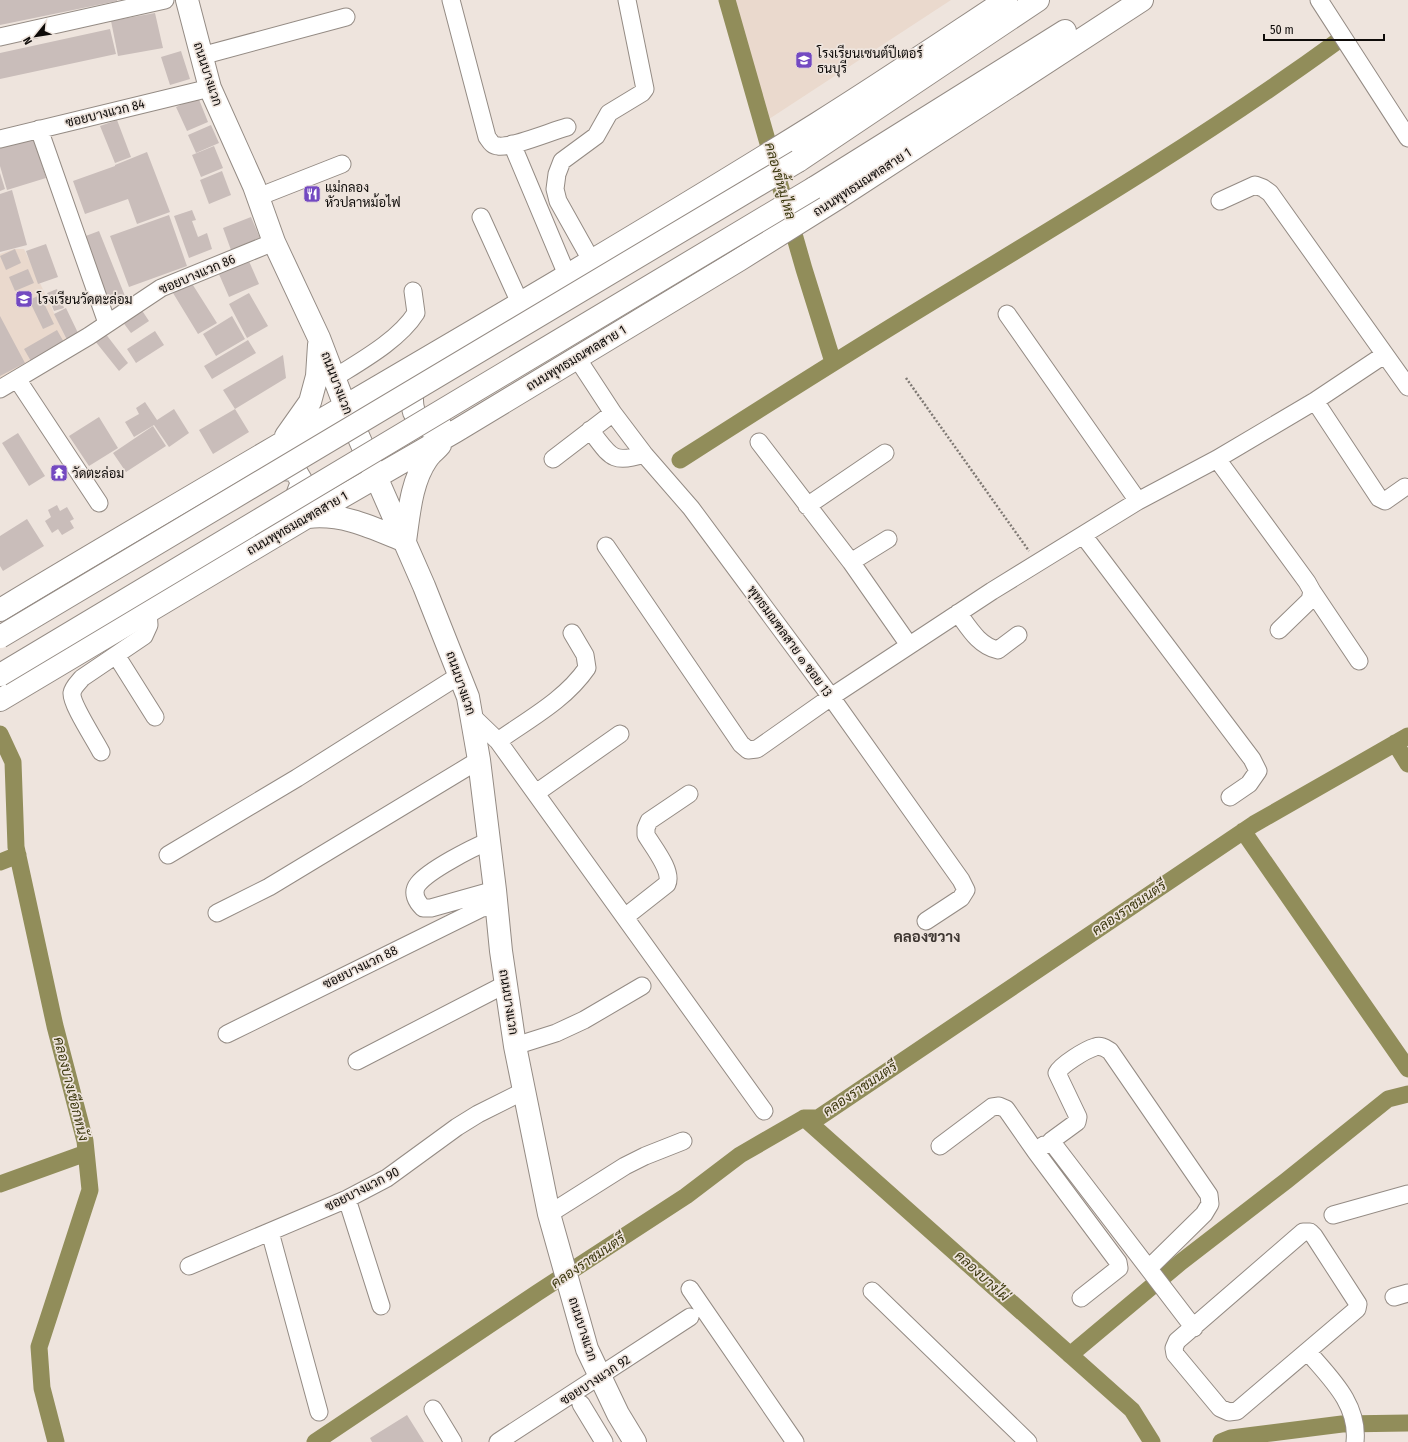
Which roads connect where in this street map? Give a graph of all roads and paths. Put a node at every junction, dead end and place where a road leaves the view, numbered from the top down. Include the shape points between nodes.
1 (165, 0) edge
2 (187, 0) edge
3 (451, 0) edge
4 (627, 0) edge
5 (1006, 0) edge
6 (1038, 0) edge
7 (1116, 0) edge
8 (1142, 0) edge
9 (1319, 0) edge
10 (144, 2) edge
11 (346, 17) dead end
12 (0, 37) edge
13 (201, 56) junction
14 (210, 88) junction
15 (567, 127) dead end
16 (39, 129) junction
17 (0, 138) edge
18 (1408, 138) edge
19 (512, 144) junction
20 (342, 164) dead end
21 (258, 197) junction
22 (1220, 201) dead end
23 (481, 217) dead end
24 (274, 242) junction
25 (591, 260) junction
26 (567, 275) junction
27 (413, 290) dead end
28 (520, 303) junction
29 (1007, 314) dead end
30 (107, 323) junction
31 (472, 331) junction
32 (319, 338) junction
33 (1384, 355) junction
34 (577, 358) junction
35 (334, 378) junction
36 (906, 378) dead end
37 (17, 379) junction
38 (1408, 387) edge
39 (0, 389) edge
40 (1315, 401) junction
41 (503, 402) junction
42 (345, 406) junction
43 (613, 412) junction
44 (590, 430) junction
45 (456, 431) junction
46 (282, 442) junction
47 (759, 442) dead end
48 (885, 453) dead end
49 (644, 454) junction
50 (553, 459) dead end
51 (1217, 459) junction
52 (376, 477) junction
53 (1405, 487) dead end
54 (1138, 501) junction
55 (99, 503) dead end
56 (807, 506) junction
57 (166, 511) junction
58 (307, 517) junction
59 (1083, 535) junction
60 (888, 539) dead end
61 (405, 541) junction
62 (606, 546) dead end
63 (231, 562) junction
64 (851, 562) junction
65 (1037, 563) junction
66 (1312, 591) junction
67 (5, 607) edge
68 (148, 611) junction
69 (958, 613) junction
70 (1279, 630) dead end
71 (572, 633) dead end
72 (1018, 635) dead end
73 (0, 637) edge
74 (909, 645) junction
75 (116, 655) junction
76 (1359, 661) dead end
77 (0, 675) edge
78 (460, 675) junction
79 (831, 697) junction
80 (0, 700) edge
81 (155, 717) dead end
82 (473, 717) junction
83 (620, 734) dead end
84 (498, 741) junction
85 (101, 752) dead end
86 (479, 760) junction
87 (536, 793) junction
88 (689, 794) dead end
89 (1230, 797) dead end
90 (489, 841) junction
91 (168, 855) dead end
92 (496, 898) junction
93 (217, 913) dead end
94 (625, 917) junction
95 (926, 921) dead end
96 (506, 984) junction
97 (642, 986) dead end
98 (227, 1034) dead end
99 (516, 1046) junction
100 (358, 1061) dead end
101 (524, 1091) junction
102 (764, 1111) dead end
103 (684, 1141) dead end
104 (1051, 1141) junction
105 (940, 1146) dead end
106 (1036, 1152) junction
107 (1408, 1194) edge
108 (347, 1199) junction
109 (1333, 1215) dead end
110 (551, 1224) junction
111 (270, 1232) junction
112 (189, 1266) dead end
113 (1150, 1270) junction
114 (690, 1289) dead end
115 (872, 1290) dead end
116 (1081, 1298) dead end
117 (381, 1306) dead end
118 (690, 1317) dead end
119 (1194, 1328) junction
120 (1308, 1352) junction
121 (599, 1377) junction
122 (581, 1404) dead end
123 (433, 1409) dead end
124 (318, 1412) dead end
125 (1355, 1439) edge
126 (452, 1442) edge
127 (498, 1442) edge
128 (604, 1442) edge
129 (635, 1442) edge
130 (795, 1442) edge
131 (1028, 1442) edge

1 - 10 street
2 - 13 main road, ถนนบางแวก
3 - 19 street via 487,136 491,144
4 - 25 street via 646,88 608,113 596,136 562,161 557,174 555,189 558,200
5 - 25 main road via 821,121
6 - 73 main road, bridge via 798,161
7 - 77 main road, ถนนพุทธมณฑลสาย 1, bridge via 814,188
8 - 34 main road, ถนนพุทธมณฑลสาย 1 via 838,198
9 - 18 street
10 - 12 street
11 - 13 street
13 - 14 main road, ถนนบางแวก
14 - 16 street, ซอยบางแวก 84
14 - 21 main road, ถนนบางแวก
15 - 19 street
16 - 17 street, ซอยบางแวก 84
16 - 30 street
19 - 26 street
20 - 21 street
21 - 24 main road, ถนนบางแวก
22 - 33 street via 1254,185 1270,193
23 - 28 street
24 - 30 street, ซอยบางแวก 86 via 161,288
24 - 32 main road, ถนนบางแวก
25 - 26 main road
26 - 28 main road
27 - 35 street via 416,313 411,321 377,349
28 - 31 main road
29 - 54 street
30 - 37 street, ซอยบางแวก 86
31 - 41 main road via 416,381 412,396 414,412 427,426 441,425
31 - 42 main road
32 - 35 main road, ถนนบางแวก
32 - 46 main road via 317,376 310,402
33 - 38 street
33 - 40 street
34 - 41 main road, ถนนพุทธมณฑลสาย 1
34 - 43 street, พุทธมณฑลสาย ๑ ซอย 13
35 - 42 main road, ถนนบางแวก
36 - 65 path
37 - 39 street, ซอยบางแวก 86
37 - 55 street
40 - 51 street
40 - 53 street via 1379,498 1385,501
41 - 45 main road, ถนนพุทธมณฑลสาย 1
42 - 46 main road
42 - 52 main road, ถนนบางแวก
43 - 44 street
43 - 49 street, พุทธมณฑลสาย ๑ ซอย 13
44 - 49 street via 608,453 617,459 629,459
44 - 50 street
45 - 52 main road, ถนนพุทธมณฑลสาย 1
45 - 61 main road via 427,458 418,477
46 - 57 main road
47 - 56 street
48 - 56 street
49 - 79 street, พุทธมณฑลสาย ๑ ซอย 13 via 691,508
51 - 54 street
51 - 66 street
52 - 58 main road, ถนนพุทธมณฑลสาย 1
52 - 61 main road, ถนนบางแวก
54 - 59 street
56 - 64 street
57 - 63 main road via 262,468 295,470 302,482 294,508
57 - 67 main road
58 - 61 main road via 324,515 352,520
58 - 63 main road, ถนนพุทธมณฑลสาย 1
59 - 65 street
59 - 89 street via 1252,759 1258,771 1249,784
60 - 64 street
61 - 78 main road, ถนนบางแวก
62 - 79 street via 741,744 748,750 757,749
63 - 68 main road, ถนนพุทธมณฑลสาย 1
64 - 74 street
65 - 69 street
66 - 70 street via 1310,600
66 - 76 street
68 - 75 street via 149,625 144,636
68 - 80 main road, ถนนพุทธมณฑลสาย 1
69 - 72 street via 978,640 990,648 998,650
69 - 74 street
71 - 84 street via 585,656 587,668 569,691
74 - 79 street
75 - 81 street
75 - 85 street via 82,678 74,686 72,694 74,703
78 - 82 main road, ถนนบางแวก
78 - 91 street via 297,778
79 - 95 street, พุทธมณฑลสาย ๑ ซอย 13 via 966,890 961,898
82 - 84 street
82 - 86 main road, ถนนบางแวก
83 - 87 street
84 - 87 street
86 - 90 main road, ถนนบางแวก
86 - 93 street via 269,887
87 - 94 street
88 - 94 street via 649,821 646,835 668,872 669,879 667,884
90 - 92 main road, ถนนบางแวก
90 - 92 street via 476,846 432,873 417,885 415,892 417,902 423,908
92 - 96 main road, ถนนบางแวก
92 - 98 street, ซอยบางแวก 88 via 482,908
94 - 102 street
96 - 99 main road, ถนนบางแวก
96 - 100 street
97 - 99 street via 584,1020 556,1033
99 - 101 main road, ถนนบางแวก
101 - 108 street, ซอยบางแวก 90 via 478,1114 387,1178
101 - 110 main road, ถนนบางแวก
103 - 110 street via 625,1166
104 - 106 street
104 - 113 street
104 - 113 street via 1077,1122 1078,1116 1057,1073 1060,1066 1095,1047 1104,1046 1110,1051 1209,1195 1210,1204 1204,1214
105 - 106 street via 992,1107 999,1106 1006,1109
106 - 116 street via 1118,1262 1119,1268
107 - 109 street
108 - 111 street, ซอยบางแวก 90
108 - 117 street
110 - 121 main road, ถนนบางแวก via 579,1325
111 - 112 street, ซอยบางแวก 90
111 - 124 street
113 - 119 street
114 - 130 street
115 - 131 street
118 - 121 street, ซอยบางแวก 92
119 - 120 street via 1177,1342 1175,1354 1220,1408 1229,1412 1237,1411
119 - 120 street via 1303,1232 1310,1232 1358,1304 1357,1309
120 - 125 street via 1342,1392 1352,1410
121 - 127 street, ซอยบางแวก 92
121 - 129 main road, ถนนบางแวก
122 - 128 street
123 - 126 street

